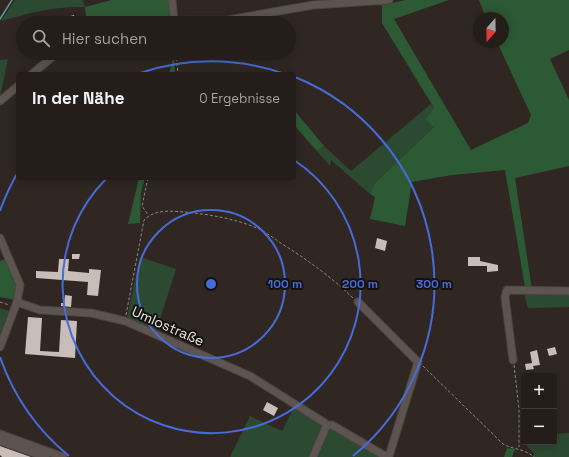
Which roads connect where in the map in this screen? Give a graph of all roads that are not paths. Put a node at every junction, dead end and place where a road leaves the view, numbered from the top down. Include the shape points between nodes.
1 (172, 0) edge
2 (390, 0) edge
3 (174, 16) edge
4 (251, 16) edge
5 (49, 60) edge
6 (34, 72) edge
7 (16, 88) edge
8 (0, 101) edge
9 (0, 238) edge
10 (569, 291) edge
11 (358, 302) road end
12 (16, 305) junction
13 (0, 347) edge
14 (513, 360) road end
15 (326, 424) junction
16 (0, 434) edge
17 (0, 441) edge
18 (46, 457) edge
19 (63, 457) edge
20 (313, 457) edge

1 - 3 street
2 - 4 street via 313,5
5 - 6 street
7 - 8 street
9 - 12 street via 20,285
10 - 14 street via 507,290 505,297
11 - 15 street, Umlostraße via 418,362 389,456
12 - 13 street
12 - 15 street, Umlostraße via 40,310 91,313 125,321 250,376
15 - 20 street
16 - 19 street
17 - 18 street

